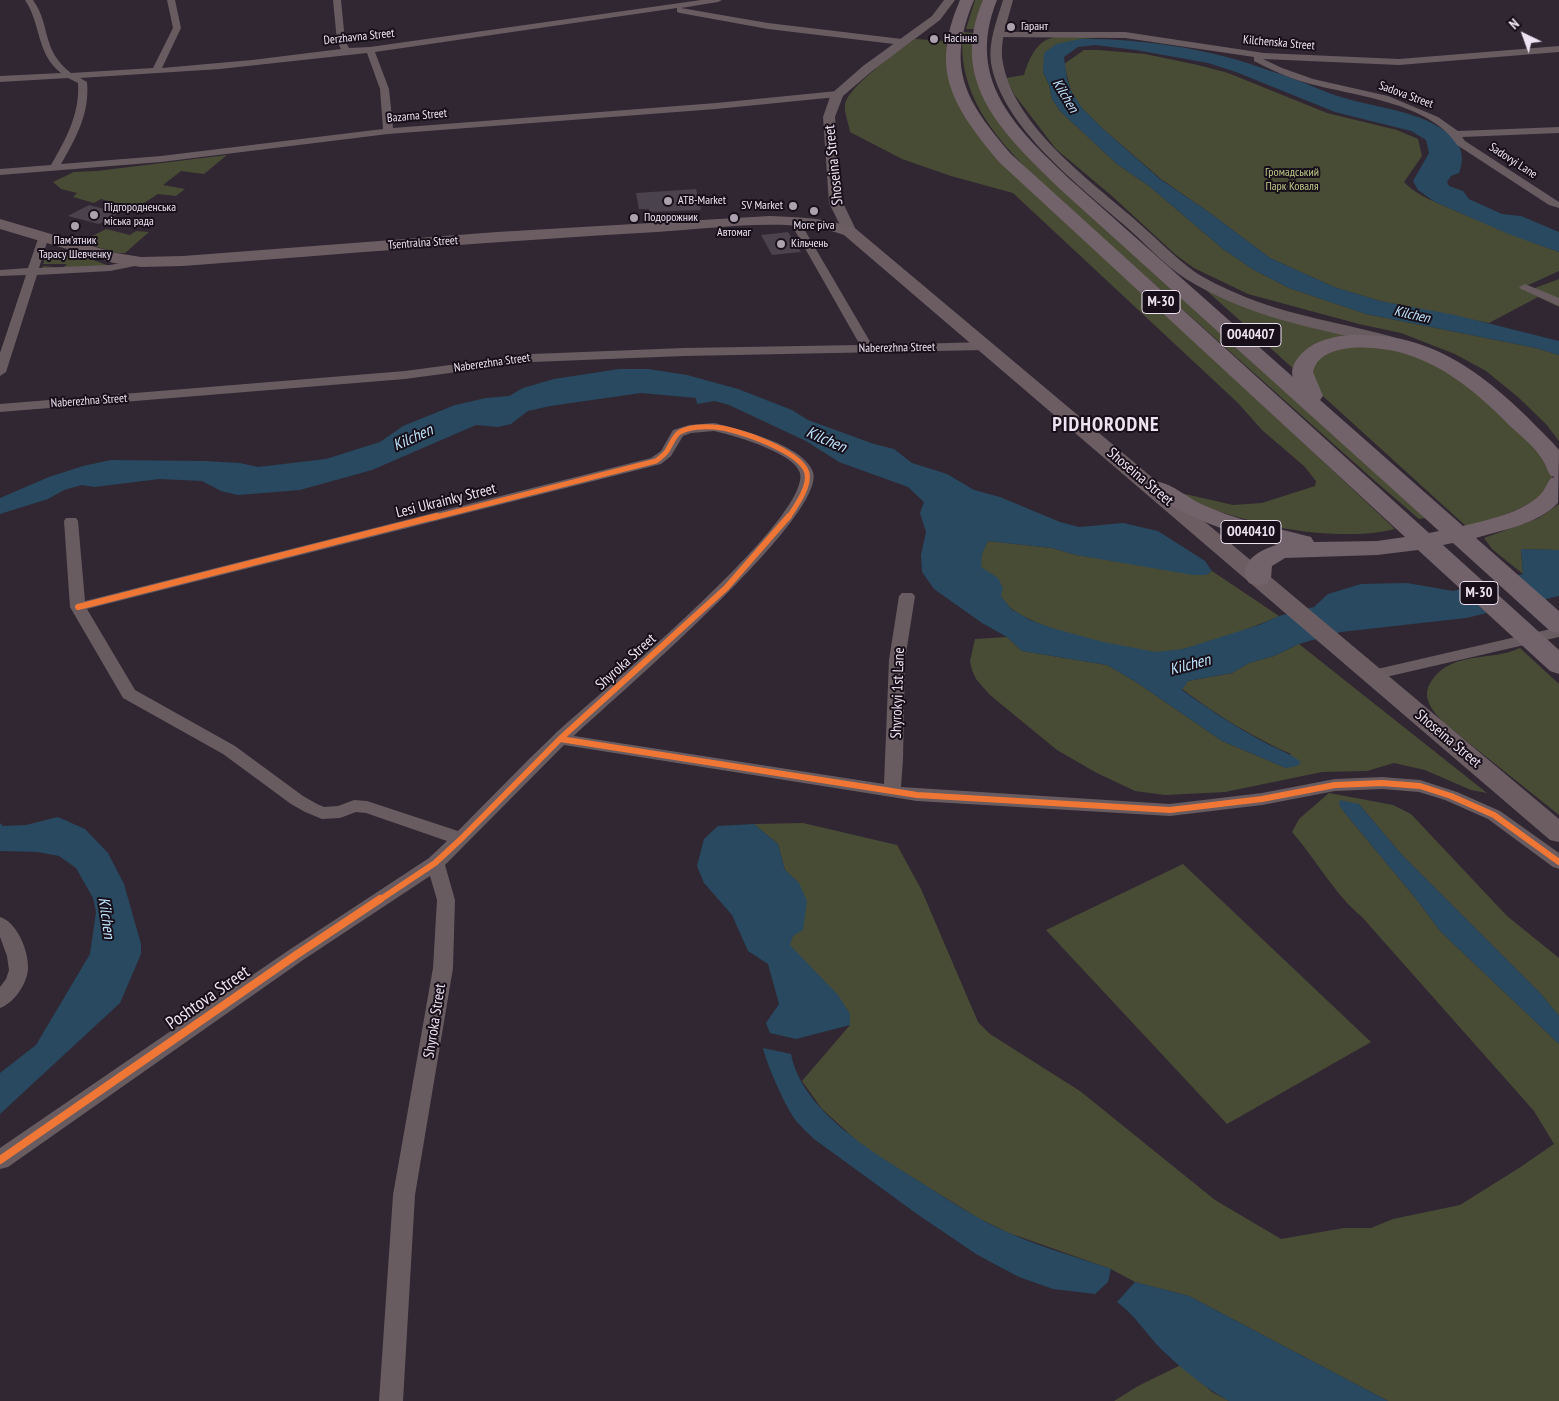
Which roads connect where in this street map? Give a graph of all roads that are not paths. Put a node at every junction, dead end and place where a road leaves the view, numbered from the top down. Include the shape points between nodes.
1 (29, 0) edge
2 (172, 0) edge
3 (337, 0) edge
4 (718, 0) edge
5 (950, 0) edge
6 (967, 0) edge
7 (990, 0) edge
8 (1008, 0) edge
9 (668, 7) junction
10 (998, 35) junction
11 (902, 42) junction
12 (1559, 49) edge
13 (370, 50) junction
14 (346, 51) junction
15 (1246, 54) junction
16 (158, 69) junction
17 (67, 75) junction
18 (0, 80) edge
19 (837, 94) junction
20 (1559, 130) edge
21 (388, 131) junction
22 (1456, 134) junction
23 (54, 168) junction
24 (0, 172) edge
25 (1559, 205) edge
26 (795, 222) junction
27 (0, 224) edge
28 (850, 232) junction
29 (44, 236) junction
30 (141, 262) junction
31 (0, 273) edge
32 (32, 273) junction
33 (1190, 275) junction
34 (1525, 287) dead end
35 (1559, 302) edge
36 (986, 346) junction
37 (1408, 347) junction
38 (868, 349) junction
39 (0, 372) edge
40 (1312, 396) junction
41 (0, 408) edge
42 (1352, 442) junction
43 (803, 464) joint
44 (1559, 471) edge
45 (1559, 483) edge
46 (1152, 487) junction
47 (71, 521) dead end
48 (1358, 548) junction
49 (1267, 586) junction
50 (907, 596) dead end
51 (78, 607) junction
52 (1559, 626) edge
53 (1559, 632) edge
54 (1555, 661) edge
55 (1373, 675) junction
56 (560, 739) junction
57 (892, 791) junction
58 (1559, 833) edge
59 (462, 839) junction
60 (1559, 862) edge
61 (435, 863) junction
62 (0, 924) edge
63 (0, 1000) edge
64 (0, 1160) edge
65 (391, 1401) edge

1 - 17 street via 49,55
2 - 16 street via 177,28
3 - 14 street via 341,41
4 - 9 street, Derzhavna Street
5 - 11 street via 936,18
6 - 54 highway, М-30 via 953,38 953,69 960,92 989,139 1040,191
7 - 42 highway, М-30 via 978,36 980,69 994,104 1016,135 1067,186
8 - 10 street, О040407
9 - 11 street via 768,26
9 - 13 street, Derzhavna Street
10 - 15 street, Kilchenska Street via 1125,35
10 - 33 street, О040407 via 997,66 1006,89 1030,127 1056,158
11 - 19 street
12 - 15 street, Kilchenska Street via 1398,62
13 - 14 street, Derzhavna Street
13 - 21 street via 379,70 389,110
14 - 16 street, Derzhavna Street via 252,63
15 - 22 street, Sadova Street via 1292,75 1403,105 1435,119
16 - 17 street, Derzhavna Street
17 - 18 street, Derzhavna Street
17 - 23 street via 82,82 82,111
19 - 21 street, Bazarna Street
19 - 28 street, Shoseina Street via 829,117 830,155 836,203
20 - 22 street
21 - 23 street, Bazarna Street via 161,159
22 - 25 street, Sadovyi Lane via 1461,143
23 - 24 street, Bazarna Street
26 - 28 main road, Tsentralna Street / О040410 via 822,222
26 - 30 main road, Tsentralna Street / О040410 via 495,237
26 - 38 street
27 - 29 main road, Tsentralna Street / О040410
28 - 36 main road, Shoseina Street / О040410
29 - 30 main road, Tsentralna Street / О040410 via 114,258
29 - 32 street
30 - 32 street via 110,268
31 - 32 street
32 - 39 street
33 - 37 street via 1236,299 1276,313
33 - 40 highway, О040407
34 - 35 street
36 - 38 street, Naberezhna Street
36 - 46 main road, Shoseina Street / О040410
37 - 40 highway via 1387,342 1357,341 1318,350 1307,359 1302,372
37 - 44 highway via 1446,362 1474,380 1552,456
38 - 41 street, Naberezhna Street via 532,358 405,375
40 - 42 highway
42 - 52 highway, М-30
43 - 51 street, Lesi Ukrainky Street via 774,446 742,433 714,427 689,429 678,434 666,453 656,461
43 - 56 street, Shyroka Street via 806,484 788,517 726,588
45 - 48 highway, О040410 via 1547,502 1509,521 1402,545
46 - 48 highway, О040410 via 1233,527 1268,536
46 - 49 main road, Shoseina Street / О040410
47 - 51 street
48 - 49 highway, О040410 via 1296,550 1264,558 1256,571
49 - 55 main road, Shoseina Street / О040410
50 - 57 street, Shyrokyi 1st Lane via 897,660
51 - 59 street via 129,694 229,750 297,800 322,813 340,812 354,806 367,807
53 - 55 street
55 - 58 main road, Shoseina Street / О040410
56 - 57 street
56 - 59 street, Shyroka Street
57 - 60 street via 1170,810 1262,799 1335,785 1382,783 1420,786 1494,815
59 - 61 street, Shyroka Street
61 - 64 street, Poshtova Street
61 - 65 street, Shyroka Street via 446,900 443,968 404,1195
62 - 63 street via 8,930 19,972 13,986

